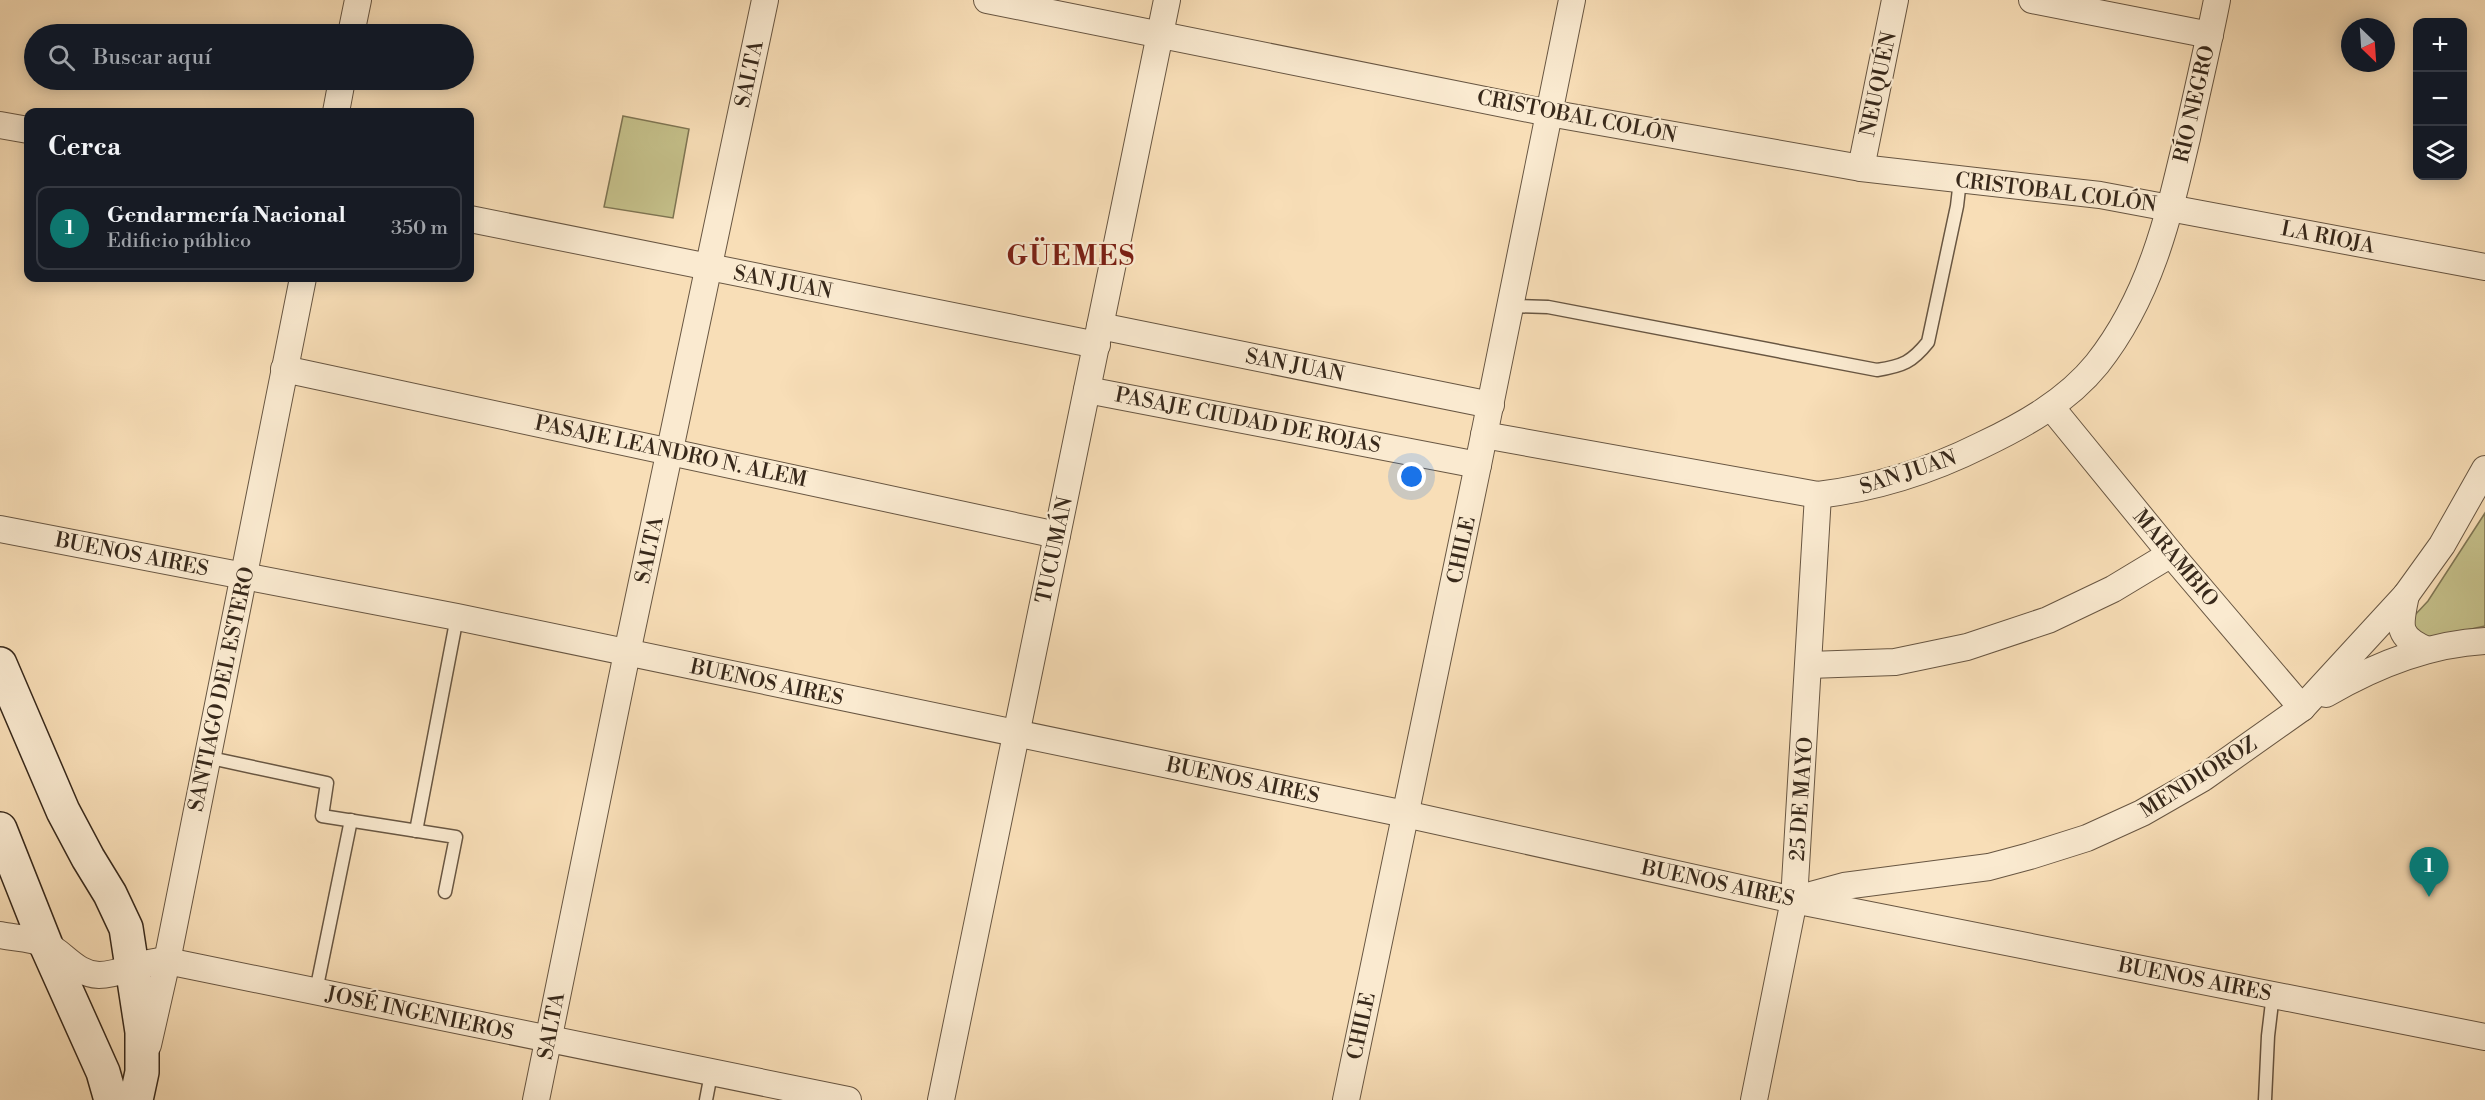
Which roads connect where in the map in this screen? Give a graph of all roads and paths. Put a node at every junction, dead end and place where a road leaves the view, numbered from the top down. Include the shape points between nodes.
1 (358, 0) edge
2 (765, 0) edge
3 (987, 0) edge
4 (1167, 0) edge
5 (1572, 0) edge
6 (1895, 0) edge
7 (2032, 0) edge
8 (2217, 0) edge
9 (353, 24) edge
10 (1160, 34) junction
11 (2210, 35) junction
12 (340, 90) edge
13 (337, 108) edge
14 (1549, 113) junction
15 (0, 124) edge
16 (24, 129) edge
17 (1861, 168) junction
18 (1960, 180) junction
19 (2171, 207) junction
20 (474, 220) edge
21 (710, 267) junction
22 (2485, 267) edge
23 (302, 282) edge
24 (1510, 306) junction
25 (1099, 335) junction
26 (284, 369) junction
27 (1087, 390) junction
28 (1491, 405) junction
29 (2051, 407) junction
30 (1484, 435) junction
31 (669, 451) junction
32 (1478, 465) junction
33 (2485, 469) edge
34 (1818, 495) junction
35 (0, 529) edge
36 (1057, 535) junction
37 (2171, 554) junction
38 (244, 575) junction
39 (2406, 595) junction
40 (457, 617) junction
41 (2485, 641) edge
42 (2427, 650) junction
43 (627, 653) junction
44 (0, 664) edge
45 (1809, 665) junction
46 (2302, 708) junction
47 (1016, 733) junction
48 (206, 757) junction
49 (1405, 814) junction
50 (351, 820) junction
51 (0, 829) edge
52 (416, 831) junction
53 (445, 892) dead end
54 (1794, 900) junction
55 (0, 935) edge
56 (46, 945) junction
57 (167, 961) junction
58 (133, 967) junction
59 (316, 991) junction
60 (2273, 994) junction
61 (2485, 1037) edge
62 (549, 1040) junction
63 (711, 1074) junction
64 (139, 1086) edge
65 (111, 1100) edge
66 (537, 1100) edge
67 (706, 1100) edge
68 (848, 1100) edge
69 (941, 1100) edge
70 (1346, 1100) edge
71 (1754, 1100) edge
72 (2265, 1100) edge

1 - 9 street
2 - 21 street, SALTA
3 - 10 street, CRISTOBAL COLÓN
4 - 10 street, TUCUMÁN
5 - 14 street, CHILE
6 - 17 street, NEUQUÉN
7 - 11 street
8 - 11 street, RÍO NEGRO
10 - 14 street, CRISTOBAL COLÓN
10 - 25 street, TUCUMÁN
11 - 19 street, RÍO NEGRO
12 - 13 street
14 - 17 street, CRISTOBAL COLÓN
14 - 24 street, CHILE
15 - 16 street
17 - 18 street, CRISTOBAL COLÓN
18 - 19 street, CRISTOBAL COLÓN
18 - 24 lane via 1928,342 1915,358 1899,366 1877,370 1548,307
19 - 22 street, LA RIOJA
19 - 29 street, SAN JUAN via 2148,279 2123,328 2095,366
20 - 21 street, SAN JUAN
21 - 25 street, SAN JUAN
21 - 31 street, SALTA
23 - 26 street, SANTIAGO DEL ESTERO
24 - 28 street, CHILE
25 - 27 street, TUCUMÁN
25 - 28 street, SAN JUAN
26 - 31 street, PASAJE LEANDRO N. ALEM
26 - 38 street, SANTIAGO DEL ESTERO
27 - 32 street, PASAJE CIUDAD DE ROJAS
27 - 36 street, TUCUMÁN
28 - 30 street, CHILE
29 - 34 street, SAN JUAN via 1952,460 1901,479
29 - 37 street, MARAMBIO
30 - 32 street, CHILE
30 - 34 street, SAN JUAN
31 - 36 street, PASAJE LEANDRO N. ALEM
31 - 43 street, SALTA
32 - 49 street, CHILE
33 - 39 street, MENDIOROZ via 2442,545
34 - 45 street, 25 DE MAYO
35 - 38 street, BUENOS AIRES
36 - 47 street, TUCUMÁN
37 - 45 street via 2113,590 2048,620 1967,647 1895,662
37 - 46 street, MARAMBIO
38 - 40 street, BUENOS AIRES
38 - 48 street, SANTIAGO DEL ESTERO
39 - 42 street via 2401,627 2407,637
39 - 46 street, MENDIOROZ
40 - 43 street, BUENOS AIRES
40 - 52 lane
41 - 42 street
42 - 46 street via 2356,676
43 - 47 street, BUENOS AIRES
43 - 62 street, SALTA
44 - 58 main road via 70,826 126,928
45 - 54 street, 25 DE MAYO
46 - 54 street, MENDIOROZ via 2203,778 2142,813 2086,838 1989,867 1865,882
47 - 49 street, BUENOS AIRES
47 - 69 street, TUCUMÁN
48 - 50 lane via 327,783 322,816
48 - 57 street, SANTIAGO DEL ESTERO
49 - 54 street, BUENOS AIRES
49 - 70 street, CHILE
50 - 52 lane
50 - 59 lane
51 - 56 main road
52 - 53 lane via 456,837
54 - 60 street, BUENOS AIRES
54 - 71 street, 25 DE MAYO
55 - 56 street, JOSÉ INGENIEROS
56 - 58 street, JOSÉ INGENIEROS via 81,970 98,975
56 - 65 main road via 103,1072
57 - 58 street, JOSÉ INGENIEROS via 152,960
57 - 59 street, JOSÉ INGENIEROS
57 - 64 street, SANTIAGO DEL ESTERO
58 - 64 main road via 142,1032
59 - 62 street, JOSÉ INGENIEROS
60 - 61 street, BUENOS AIRES
60 - 72 lane
62 - 63 street, JOSÉ INGENIEROS
62 - 66 street, SALTA
63 - 67 lane
63 - 68 street, JOSÉ INGENIEROS

